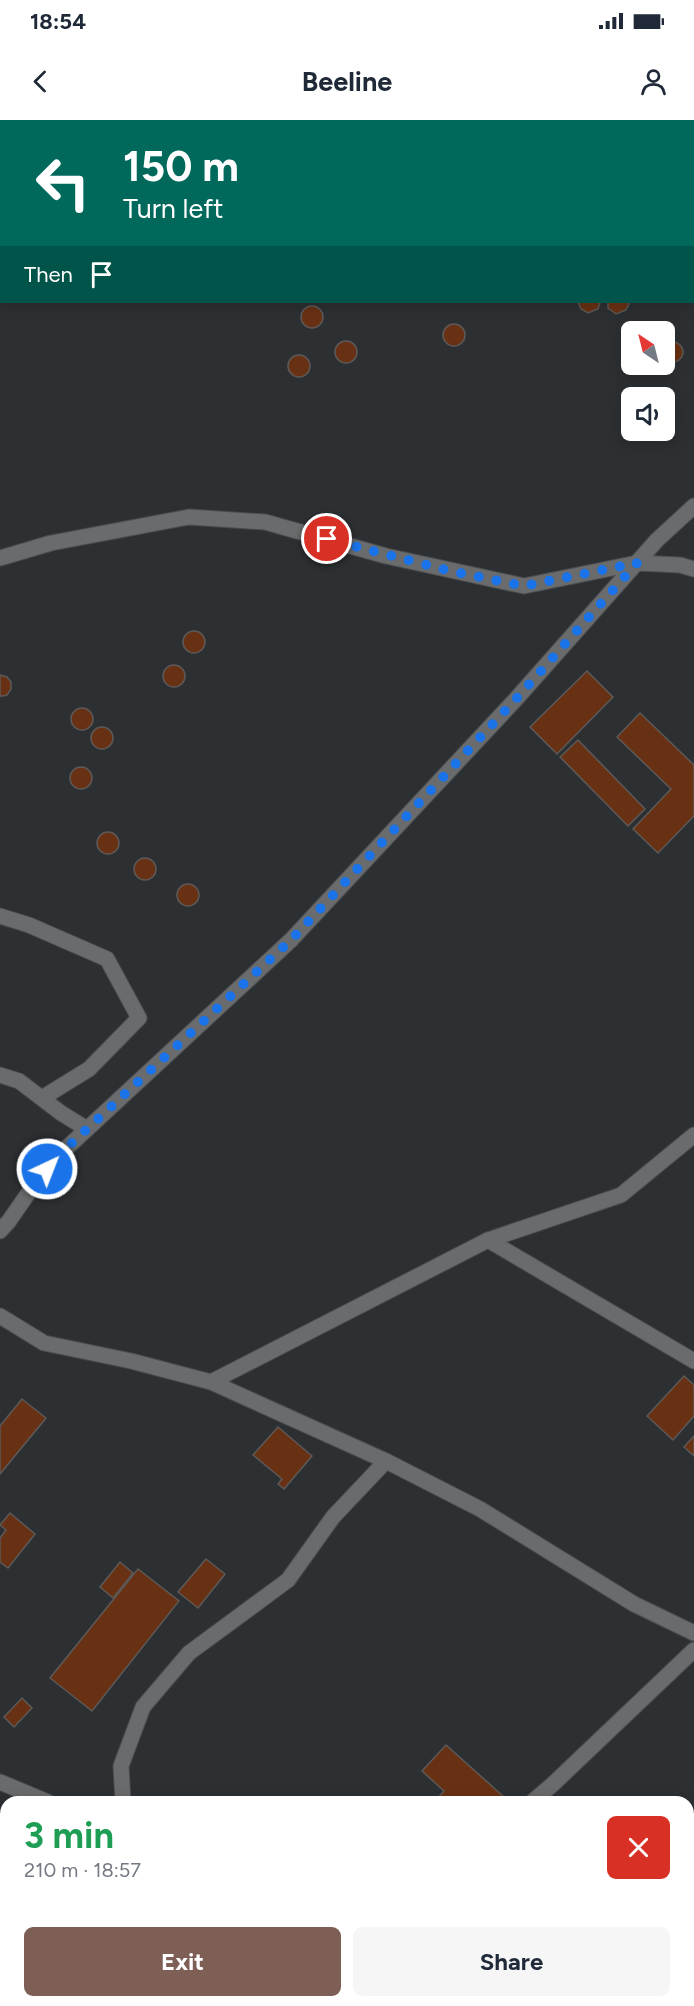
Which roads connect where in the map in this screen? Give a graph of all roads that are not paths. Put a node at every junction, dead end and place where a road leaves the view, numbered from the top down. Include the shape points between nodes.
1 (694, 506) edge
2 (0, 558) edge
3 (637, 563) junction
4 (694, 569) edge
5 (0, 916) edge
6 (0, 1075) edge
7 (42, 1098) junction
8 (87, 1129) junction
9 (694, 1135) edge
10 (0, 1231) edge
11 (488, 1240) junction
12 (0, 1316) edge
13 (694, 1360) edge
14 (212, 1382) junction
15 (386, 1461) junction
16 (694, 1633) edge
17 (694, 1650) edge
18 (0, 1782) edge
19 (34, 1796) edge
20 (123, 1796) edge
21 (538, 1796) edge

1 - 3 street
2 - 3 street via 51,543 189,517 265,522 397,558 524,586
3 - 4 street
3 - 8 street via 291,940
5 - 7 street via 106,959 139,1018 89,1069
6 - 7 street via 19,1081
7 - 8 street
8 - 10 street via 59,1155
9 - 11 street via 621,1195
11 - 13 street
11 - 14 street
12 - 14 street via 44,1343
14 - 15 street
15 - 16 street via 480,1509 634,1604
15 - 20 street via 333,1517 288,1580 189,1653 143,1707 121,1766
17 - 21 street
18 - 19 street

